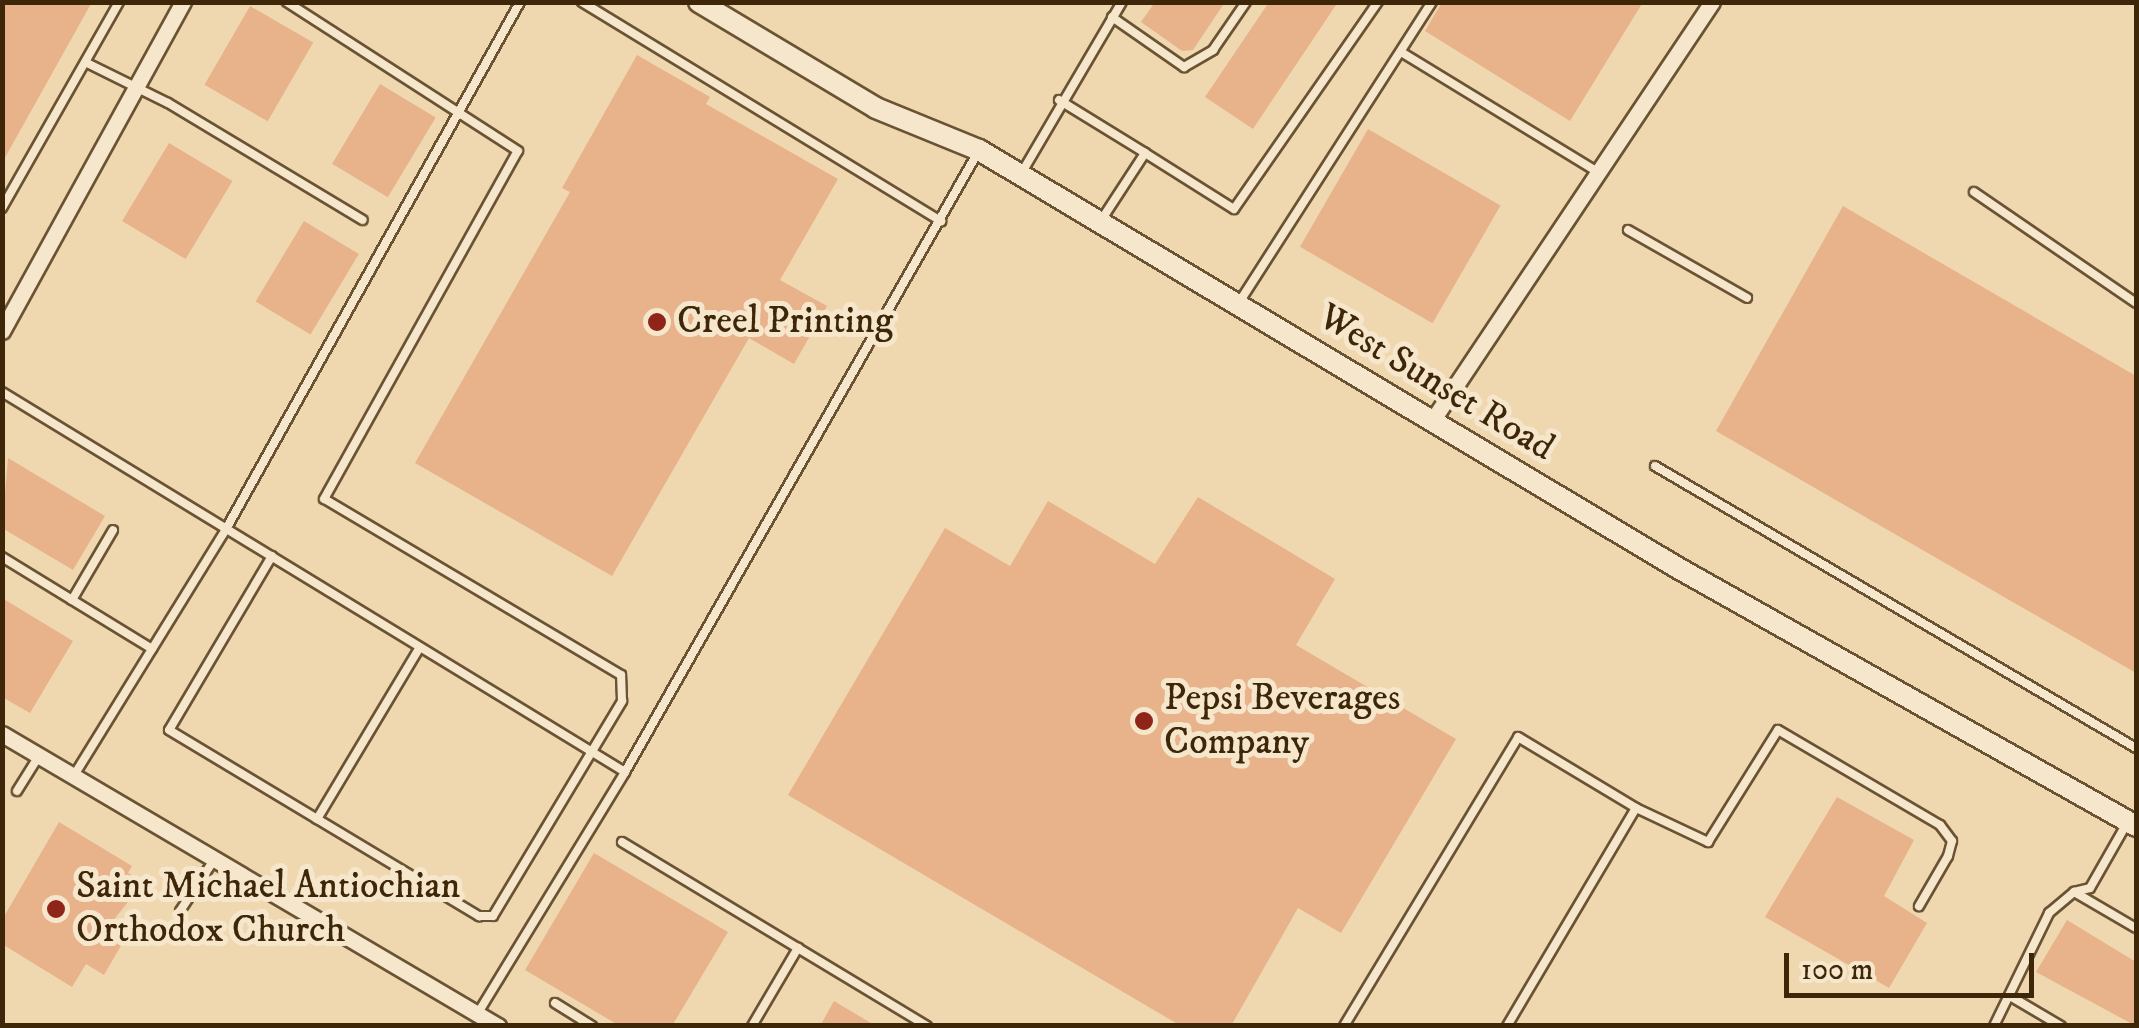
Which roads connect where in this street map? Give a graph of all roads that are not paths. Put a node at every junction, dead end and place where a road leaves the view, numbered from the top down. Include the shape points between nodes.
1 (119, 2) edge
2 (183, 2) edge
3 (287, 2) edge
4 (520, 2) edge
5 (582, 2) edge
6 (699, 2) edge
7 (1122, 2) edge
8 (1246, 2) edge
9 (1378, 2) edge
10 (1432, 2) edge
11 (1712, 2) edge
12 (1112, 18) junction
13 (1401, 52) junction
14 (87, 62) junction
15 (135, 90) junction
16 (1059, 100) junction
17 (460, 109) junction
18 (979, 150) junction
19 (1145, 153) junction
20 (1599, 173) junction
21 (1021, 174) junction
22 (1974, 192) dead end
23 (2, 208) edge
24 (363, 220) dead end
25 (940, 221) junction
26 (1100, 222) junction
27 (1628, 230) dead end
28 (1747, 298) dead end
29 (2136, 303) edge
30 (1238, 305) junction
31 (2, 330) edge
32 (2, 392) edge
33 (1432, 422) junction
34 (1656, 466) dead end
35 (226, 528) junction
36 (113, 530) dead end
37 (272, 556) junction
38 (3, 558) edge
39 (72, 600) junction
40 (420, 648) junction
41 (152, 649) junction
42 (2, 734) edge
43 (2136, 748) edge
44 (592, 752) junction
45 (38, 756) junction
46 (624, 772) junction
47 (74, 777) junction
48 (17, 792) dead end
49 (1636, 808) junction
50 (317, 819) junction
51 (2133, 823) edge
52 (622, 842) dead end
53 (214, 860) junction
54 (2074, 892) junction
55 (1919, 906) dead end
56 (180, 911) dead end
57 (2136, 928) edge
58 (798, 948) junction
59 (2010, 996) junction
60 (555, 1003) dead end
61 (478, 1013) junction
62 (498, 1026) edge
63 (592, 1026) edge
64 (752, 1026) edge
65 (927, 1026) edge
66 (1344, 1026) edge
67 (1507, 1026) edge
68 (1994, 1026) edge
69 (2062, 1026) edge

1 - 14 lane
2 - 15 street
3 - 17 lane
4 - 17 lane
5 - 25 lane
6 - 18 main road, West Sunset Road via 876,108
7 - 12 lane
8 - 12 lane via 1214,50 1184,67
9 - 19 lane via 1234,208
10 - 13 lane
11 - 20 street
12 - 16 lane
13 - 20 lane
13 - 30 lane
14 - 15 lane
14 - 23 lane
15 - 24 lane via 168,103
15 - 31 street
16 - 19 lane
16 - 21 lane
17 - 35 lane
17 - 44 lane via 513,143 518,157 324,499 620,675 622,701
18 - 21 main road, West Sunset Road
18 - 25 lane
19 - 26 lane
20 - 33 street
21 - 26 main road, West Sunset Road
22 - 29 lane
25 - 46 lane
26 - 30 main road, West Sunset Road
27 - 28 lane
30 - 33 main road, West Sunset Road
32 - 35 lane
33 - 51 main road, West Sunset Road
34 - 43 lane
35 - 37 lane
35 - 41 lane
36 - 39 lane
37 - 40 lane
37 - 50 lane via 168,730
38 - 39 lane
39 - 41 lane
40 - 44 lane
40 - 50 lane
41 - 47 lane
42 - 45 street
44 - 46 lane
44 - 50 lane via 486,918
45 - 47 street
45 - 48 lane
46 - 61 lane
47 - 53 street
49 - 55 lane via 1708,842 1778,730 1940,825 1952,841
49 - 66 lane via 1518,737
49 - 67 lane
51 - 54 lane via 2090,888
52 - 58 lane
53 - 56 lane
53 - 61 street
54 - 57 lane
54 - 59 lane via 2048,914
58 - 64 lane
58 - 65 lane
59 - 68 lane
59 - 69 lane
60 - 63 lane
61 - 62 street

